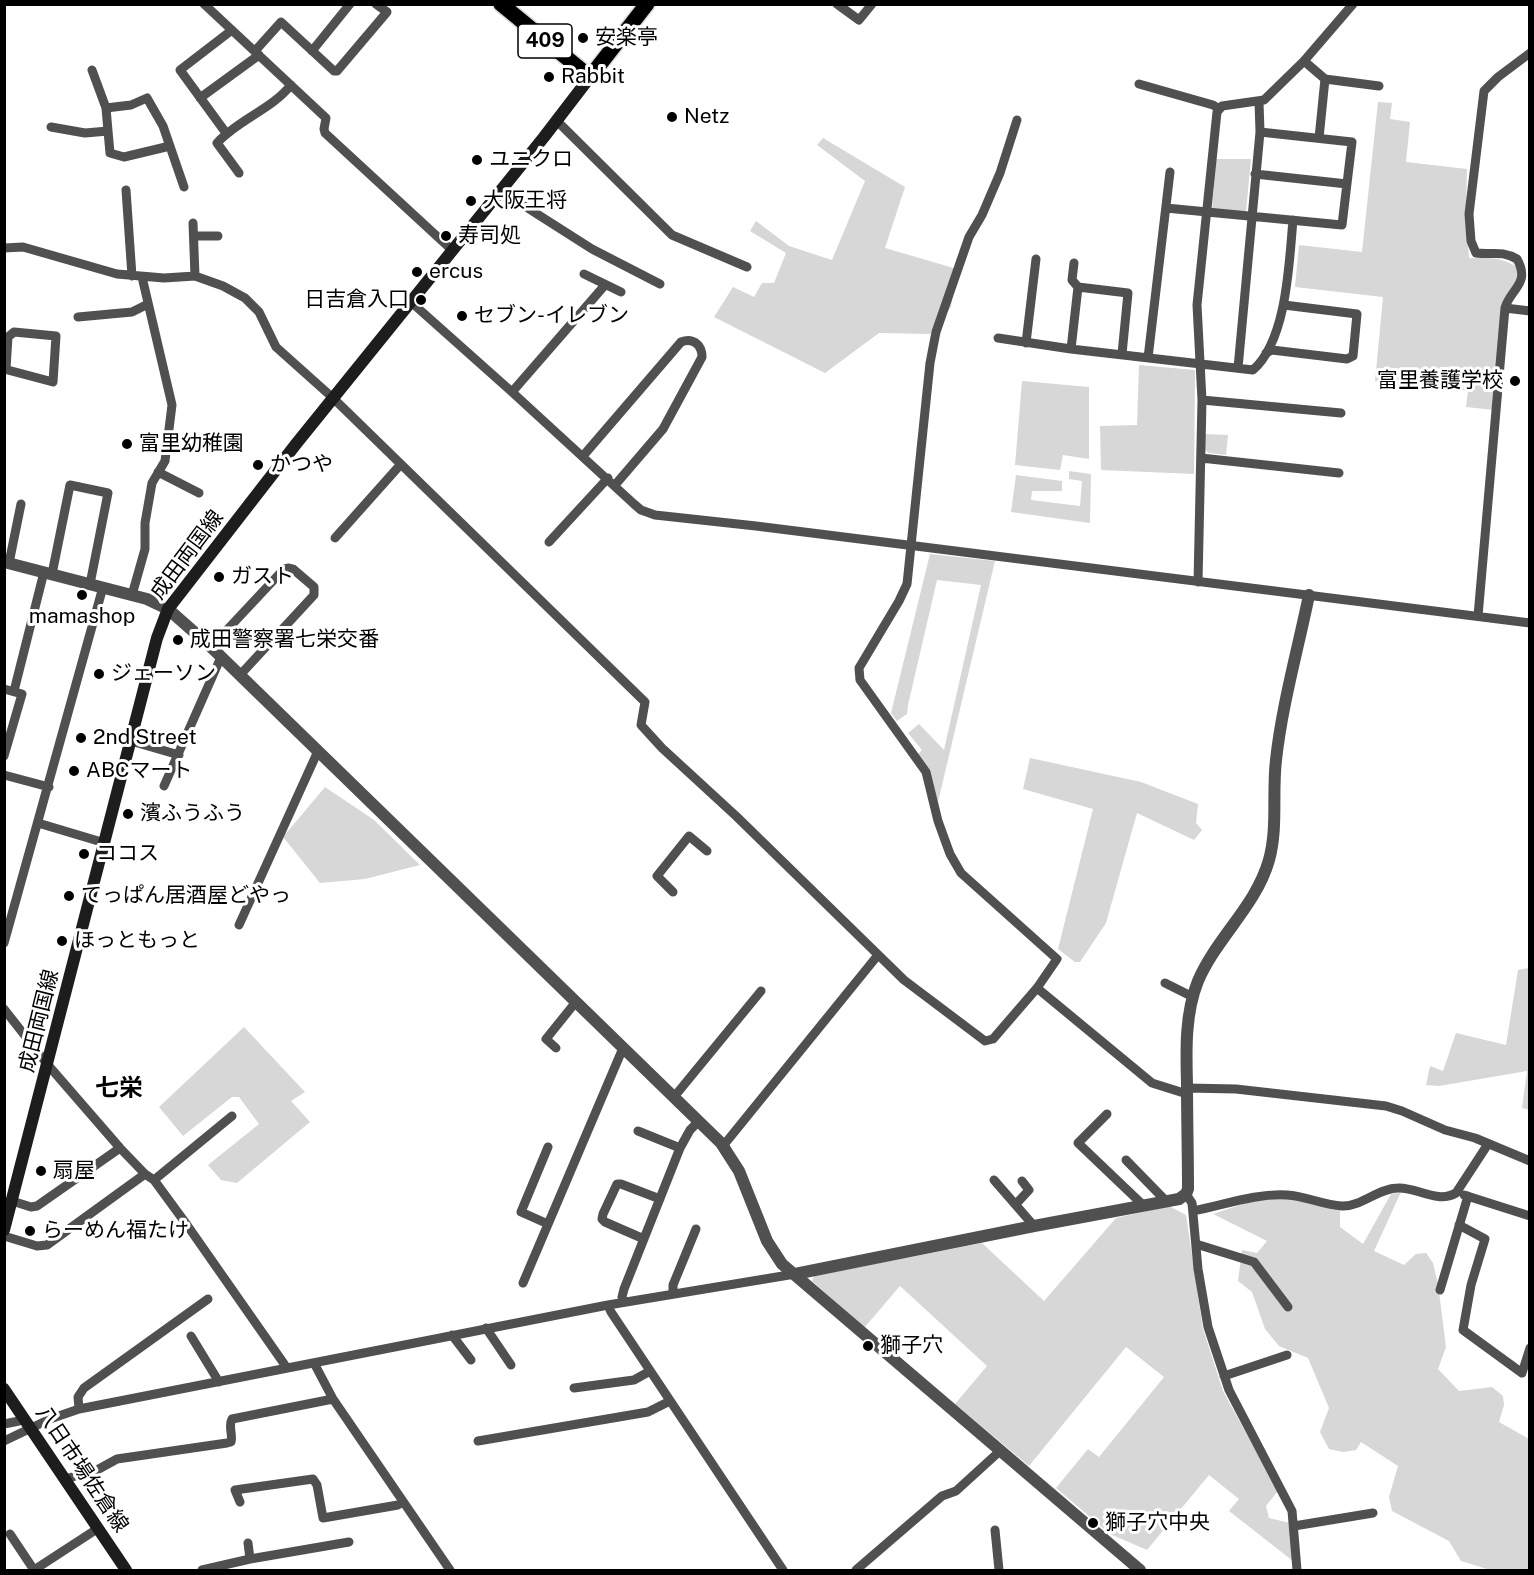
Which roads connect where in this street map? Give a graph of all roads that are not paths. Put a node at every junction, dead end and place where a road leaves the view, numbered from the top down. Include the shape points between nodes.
1 (204, 4) edge
2 (350, 4) edge
3 (376, 4) edge
4 (501, 4) edge
5 (647, 4) edge
6 (837, 4) edge
7 (872, 4) edge
8 (1353, 4) edge
9 (232, 30) junction
10 (312, 51) junction
11 (257, 53) junction
12 (1530, 53) edge
13 (1304, 61) junction
14 (92, 70) dead end
15 (590, 76) junction
16 (1325, 79) junction
17 (1138, 84) dead end
18 (291, 85) junction
19 (1379, 86) dead end
20 (200, 98) junction
21 (1259, 102) junction
22 (106, 108) junction
23 (1218, 108) junction
24 (1017, 120) dead end
25 (556, 121) junction
26 (51, 127) dead end
27 (108, 131) junction
28 (1260, 132) junction
29 (226, 133) junction
30 (1319, 138) junction
31 (170, 146) junction
32 (1170, 172) dead end
33 (239, 173) dead end
34 (1256, 174) junction
35 (1347, 184) junction
36 (184, 187) dead end
37 (126, 190) dead end
38 (501, 191) junction
39 (1166, 208) junction
40 (1208, 213) junction
41 (1251, 216) junction
42 (1293, 220) junction
43 (193, 223) dead end
44 (194, 236) junction
45 (218, 236) dead end
46 (4, 248) edge
47 (453, 251) junction
48 (1036, 259) dead end
49 (1074, 263) dead end
50 (747, 267) dead end
51 (584, 274) dead end
52 (137, 276) junction
53 (195, 276) junction
54 (660, 284) dead end
55 (605, 285) junction
56 (1078, 287) junction
57 (621, 292) dead end
58 (411, 302) junction
59 (147, 304) junction
60 (1284, 305) junction
61 (1504, 308) junction
62 (1530, 311) edge
63 (78, 317) dead end
64 (998, 338) dead end
65 (1026, 343) junction
66 (1071, 349) junction
67 (1266, 353) junction
68 (1122, 354) junction
69 (1148, 358) junction
70 (1202, 364) junction
71 (1238, 368) junction
72 (5, 369) edge
73 (512, 392) junction
74 (333, 398) junction
75 (1202, 400) junction
76 (1341, 413) dead end
77 (583, 456) junction
78 (1201, 458) junction
79 (401, 464) junction
80 (158, 472) junction
81 (1339, 473) dead end
82 (611, 482) junction
83 (199, 493) dead end
84 (21, 504) dead end
85 (335, 538) dead end
86 (549, 542) dead end
87 (911, 545) junction
88 (7, 562) edge
89 (48, 573) junction
90 (1198, 582) junction
91 (90, 584) junction
92 (102, 587) junction
93 (132, 595) junction
94 (1309, 595) junction
95 (168, 609) junction
96 (1478, 616) junction
97 (1530, 622) edge
98 (210, 647) junction
99 (221, 657) junction
100 (240, 675) junction
101 (9, 690) edge
102 (131, 741) junction
103 (318, 751) junction
104 (179, 755) junction
105 (4, 756) edge
106 (4, 775) edge
107 (164, 786) dead end
108 (49, 788) junction
109 (38, 824) junction
110 (105, 843) junction
111 (707, 851) dead end
112 (673, 892) dead end
113 (239, 925) dead end
114 (4, 943) edge
115 (878, 955) junction
116 (1165, 983) dead end
117 (1037, 988) junction
118 (761, 991) dead end
119 (1193, 997) junction
120 (575, 1003) junction
121 (4, 1009) edge
122 (556, 1048) dead end
123 (623, 1048) junction
124 (48, 1065) junction
125 (1187, 1091) junction
126 (674, 1097) junction
127 (1107, 1114) dead end
128 (232, 1116) dead end
129 (699, 1121) junction
130 (638, 1131) dead end
131 (1488, 1144) junction
132 (723, 1146) junction
133 (548, 1147) dead end
134 (120, 1148) junction
135 (680, 1148) junction
136 (1126, 1160) dead end
137 (1530, 1161) edge
138 (145, 1174) junction
139 (154, 1180) junction
140 (994, 1180) dead end
141 (1022, 1181) dead end
142 (1456, 1193) junction
143 (1186, 1194) junction
144 (1468, 1196) junction
145 (660, 1199) junction
146 (1166, 1201) junction
147 (12, 1202) junction
148 (1016, 1204) junction
149 (1143, 1205) junction
150 (1192, 1211) junction
151 (1530, 1216) edge
152 (548, 1224) junction
153 (1459, 1225) junction
154 (1034, 1226) junction
155 (696, 1229) dead end
156 (4, 1230) edge
157 (4, 1236) edge
158 (644, 1239) junction
159 (1196, 1244) junction
160 (795, 1275) junction
161 (523, 1283) dead end
162 (1440, 1290) dead end
163 (674, 1293) junction
164 (208, 1299) dead end
165 (623, 1302) junction
166 (608, 1305) junction
167 (1288, 1308) dead end
168 (486, 1329) junction
169 (452, 1335) junction
170 (191, 1336) dead end
171 (1530, 1348) edge
172 (1287, 1355) dead end
173 (471, 1360) dead end
174 (314, 1363) junction
175 (511, 1365) dead end
176 (287, 1368) junction
177 (650, 1371) junction
178 (1224, 1376) junction
179 (219, 1382) junction
180 (574, 1388) dead end
181 (4, 1389) edge
182 (333, 1399) junction
183 (670, 1401) junction
184 (79, 1409) junction
185 (19, 1421) dead end
186 (4, 1424) edge
187 (32, 1429) junction
188 (4, 1441) edge
189 (478, 1441) dead end
190 (1001, 1450) junction
191 (64, 1479) junction
192 (240, 1502) dead end
193 (402, 1502) junction
194 (1373, 1513) dead end
195 (1294, 1526) junction
196 (97, 1529) junction
197 (995, 1530) dead end
198 (9, 1534) dead end
199 (349, 1542) dead end
200 (248, 1543) dead end
201 (250, 1559) junction
202 (34, 1570) edge
203 (126, 1570) edge
204 (202, 1570) edge
205 (450, 1570) edge
206 (783, 1570) edge
207 (856, 1570) edge
208 (999, 1570) edge
209 (1140, 1570) edge
210 (1297, 1570) edge

1 - 9 street
2 - 10 street
3 - 10 street via 387,12 337,71
4 - 15 highway, 409
5 - 15 highway, 409
6 - 7 street via 859,20
8 - 13 street
9 - 11 street
9 - 20 street via 180,70
10 - 11 street via 281,22
11 - 18 street
11 - 20 street
12 - 61 street via 1484,91 1472,179 1469,214 1476,253 1507,253 1520,264 1518,289
13 - 16 street
13 - 21 street
14 - 22 street
15 - 25 main road, 成田両国線
16 - 19 street
16 - 30 street
17 - 23 street
18 - 29 street via 277,101
18 - 47 street via 326,118 325,133
20 - 29 street
21 - 23 street
21 - 28 street
22 - 27 street
22 - 31 street via 131,105 147,98
23 - 40 street
24 - 87 street via 996,184 969,237 936,332
25 - 38 main road, 成田両国線
25 - 50 street via 672,236
26 - 27 street via 85,133
27 - 31 street via 110,153 124,157
28 - 30 street
28 - 34 street
29 - 33 street via 217,143
30 - 35 street via 1352,142
31 - 36 street
32 - 39 street
34 - 35 street
34 - 41 street
35 - 42 street via 1342,225
37 - 52 street
38 - 47 main road, 成田両国線
38 - 54 street via 592,249
39 - 40 street
39 - 69 street
40 - 41 street
40 - 70 street via 1197,305
41 - 42 street
41 - 71 street
42 - 60 street
43 - 44 street
44 - 45 street
44 - 53 street
46 - 52 street via 23,247
47 - 58 main road, 成田両国線
48 - 65 street
49 - 56 street via 1072,280
51 - 55 street
52 - 53 street
52 - 59 street
53 - 74 street via 245,298 259,312 276,346
55 - 57 street
55 - 73 street
56 - 66 street
56 - 68 street via 1128,293
58 - 73 street
58 - 74 main road, 成田両国線
59 - 63 street via 132,312
59 - 80 street via 172,405 165,462
60 - 67 street
60 - 67 street via 1357,314 1353,356 1272,350
61 - 62 street
61 - 96 street
64 - 65 street
65 - 66 street
66 - 68 street
67 - 71 street via 1253,370
68 - 69 street
69 - 70 street
70 - 71 street
70 - 75 street
72 - 72 street via 53,382 56,336 14,332 8,337
73 - 77 street
74 - 79 street
74 - 95 main road, 成田両国線
75 - 76 street
75 - 78 street
77 - 82 street
77 - 82 street via 681,342 695,342 702,357 663,429
78 - 81 street
78 - 90 street
79 - 85 street
79 - 115 street via 645,702 641,725 662,748
80 - 83 street
80 - 93 street via 152,483 145,549
82 - 86 street
82 - 87 street via 641,510 655,515
84 - 88 street
87 - 90 street
87 - 117 street via 907,584 860,668 860,680 926,772 942,832 961,873 1058,959
88 - 89 street
89 - 91 street
89 - 91 street via 70,485 108,493
89 - 101 street
90 - 94 street
91 - 92 street
92 - 93 street
92 - 108 street
93 - 95 street
94 - 96 street
94 - 119 street via 1278,741 1269,860 1256,891 1208,961
95 - 98 street
95 - 102 main road, 成田両国線
96 - 97 street
98 - 99 street
98 - 100 street via 285,569 292,569 314,587 314,595
99 - 100 street
99 - 104 street
100 - 103 street
101 - 105 street via 22,694
102 - 104 street
102 - 110 main road, 成田両国線
103 - 113 street
103 - 120 street
104 - 107 street
106 - 108 street
108 - 109 street
109 - 110 street
109 - 114 street
110 - 124 main road, 成田両国線
111 - 112 street via 689,836 657,876
115 - 117 street via 904,980 985,1041 993,1040
115 - 132 street
116 - 119 street
117 - 125 street via 1152,1083
118 - 126 street
119 - 125 street via 1187,1032
120 - 122 street via 546,1038
120 - 123 street
121 - 124 street
123 - 126 street
123 - 152 street
124 - 134 street
124 - 147 main road, 成田両国線
125 - 131 street via 1236,1089 1386,1106
125 - 143 street
126 - 129 street
127 - 149 street via 1078,1143
128 - 139 street
129 - 132 street
129 - 135 street
130 - 135 street
131 - 137 street
131 - 142 street
132 - 160 street via 740,1171 767,1241 782,1264
133 - 152 street via 521,1212
134 - 138 street
134 - 147 street via 37,1206
135 - 145 street
136 - 146 street
138 - 139 street
138 - 157 street via 46,1245
139 - 176 street
140 - 148 street
141 - 148 street via 1029,1190
142 - 144 street
142 - 150 street via 1441,1197 1400,1187 1343,1206 1289,1195 1258,1196
143 - 146 street
143 - 150 street
144 - 151 street
144 - 153 street
145 - 158 street
145 - 158 street via 621,1184 614,1187 606,1205 602,1219 605,1222
146 - 149 street
147 - 156 main road, 成田両国線
148 - 154 street
149 - 154 street
150 - 159 street
152 - 161 street
153 - 162 street
153 - 171 street via 1485,1239 1463,1330 1522,1372
154 - 160 street
155 - 163 street via 673,1285
158 - 165 street via 621,1297
159 - 167 street via 1254,1262
159 - 178 street via 1209,1327
160 - 163 street
160 - 190 street
163 - 165 street
164 - 184 street via 84,1388 78,1397
165 - 166 street
166 - 168 street
166 - 177 street
168 - 169 street
168 - 175 street
169 - 173 street
169 - 174 street
170 - 179 street
172 - 178 street
174 - 176 street
174 - 182 street
176 - 179 street
177 - 180 street via 634,1380
177 - 183 street
178 - 195 street via 1289,1505
179 - 184 street
181 - 187 main road, 八日市場佐倉線
182 - 191 street via 232,1419 231,1442 117,1459 97,1470
182 - 193 street
183 - 189 street via 648,1412
183 - 206 street
184 - 187 street
185 - 186 street
187 - 188 street
187 - 191 main road, 八日市場佐倉線
190 - 207 street
190 - 209 street
191 - 196 main road, 八日市場佐倉線
192 - 193 street via 235,1490 313,1479 323,1518
193 - 205 street
194 - 195 street
195 - 210 street
196 - 202 street
196 - 203 main road, 八日市場佐倉線
197 - 208 street
198 - 202 street
199 - 201 street
200 - 201 street
201 - 204 street

